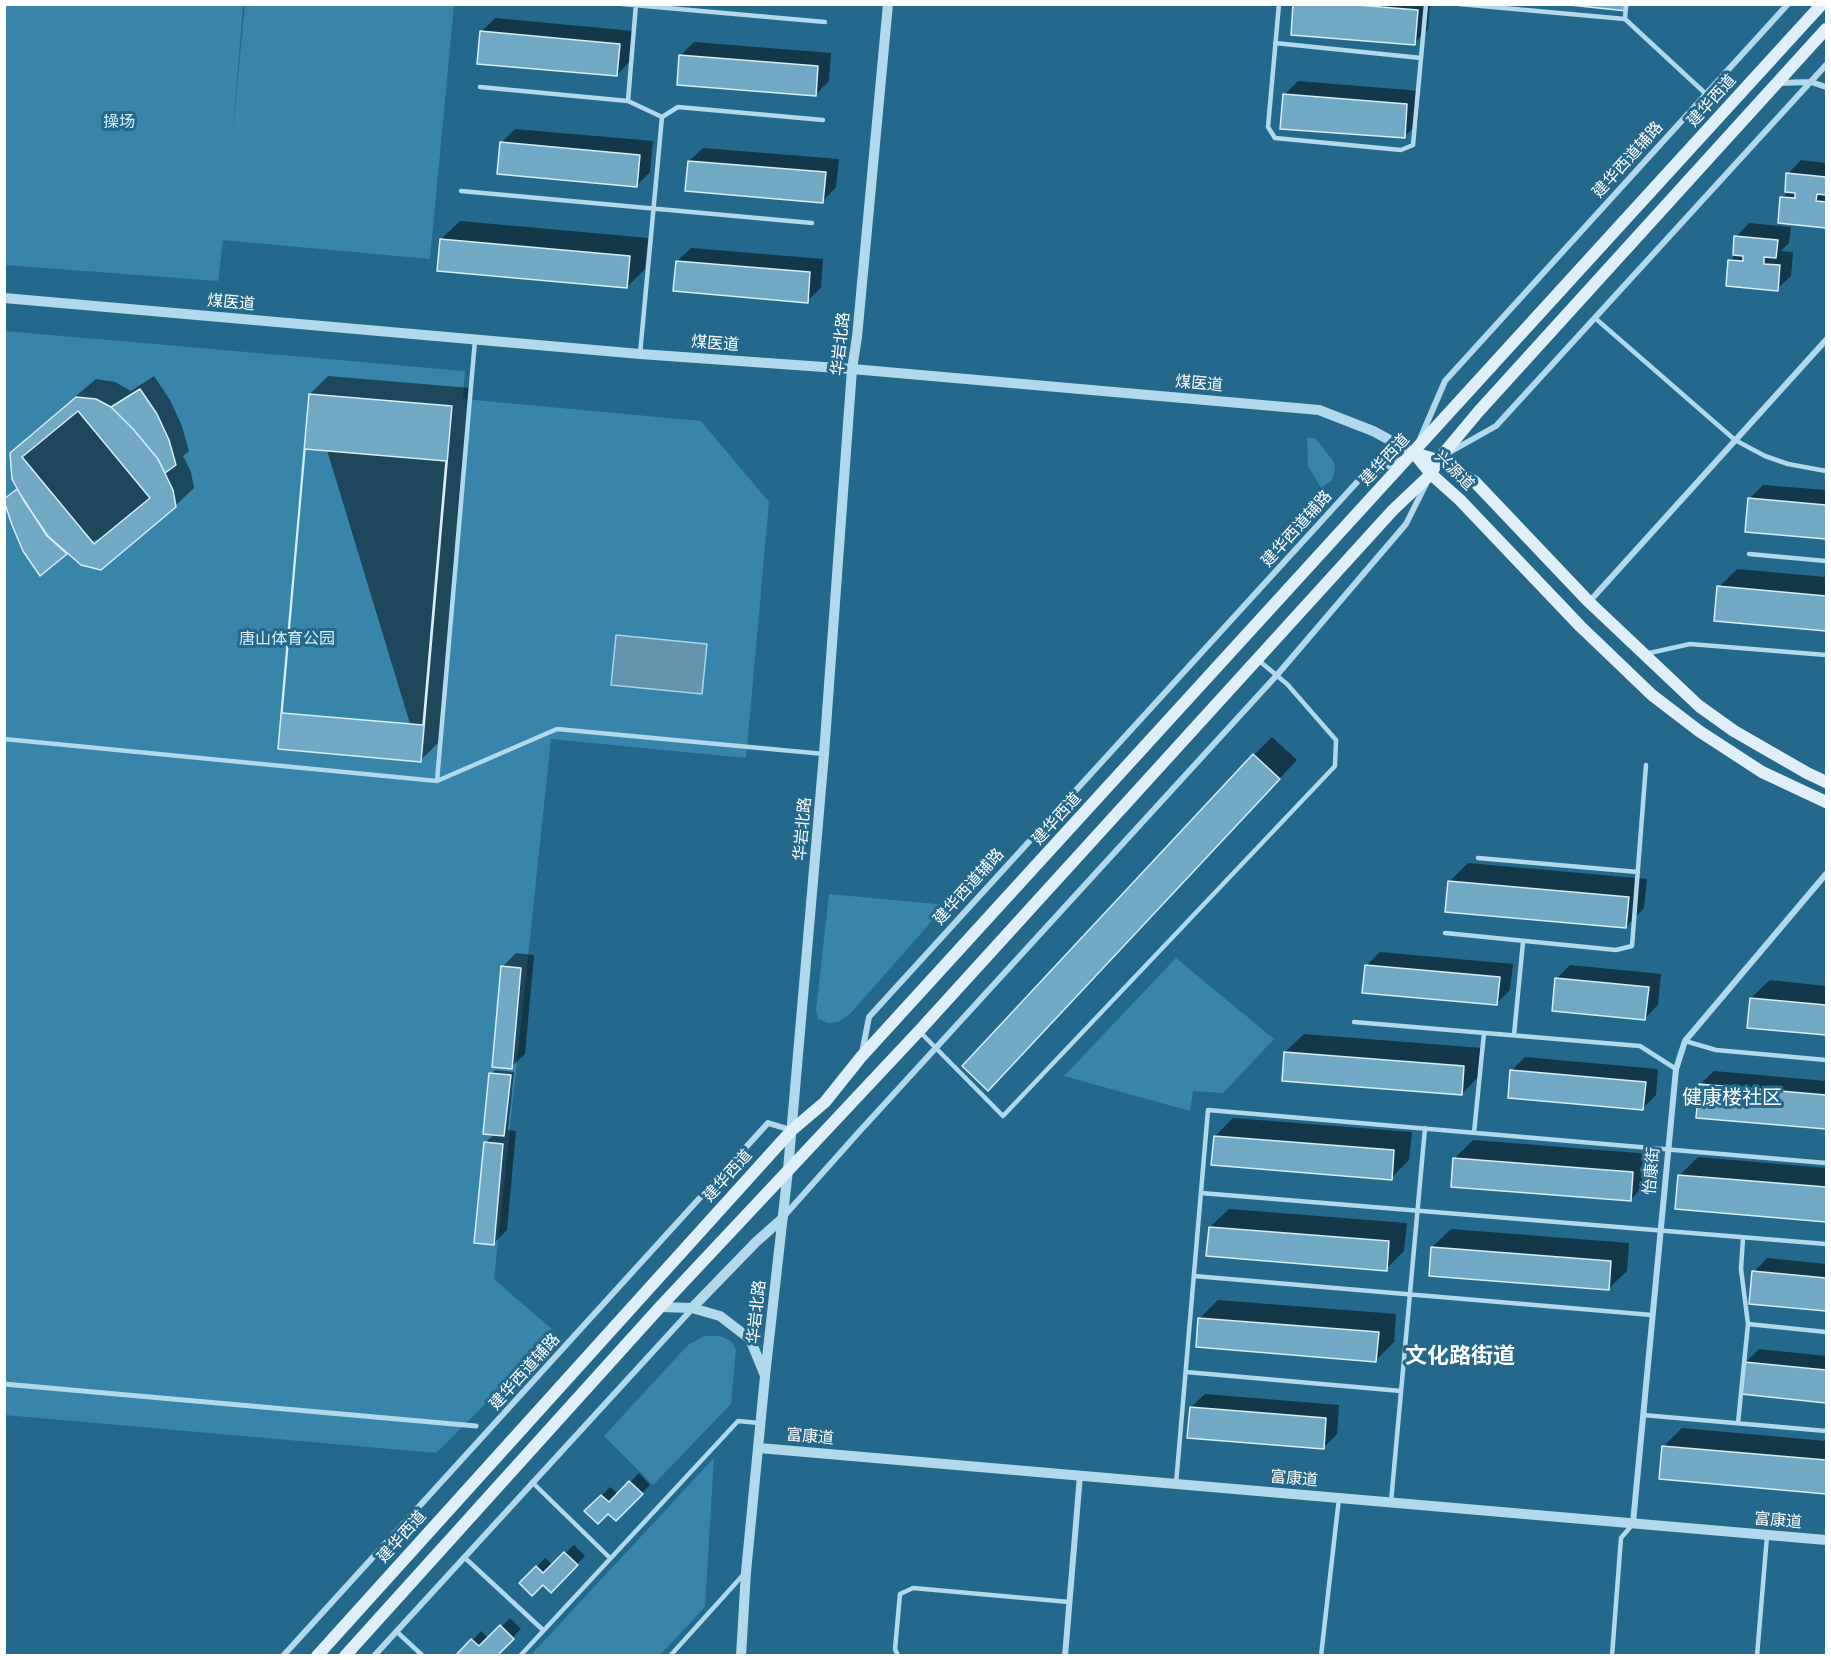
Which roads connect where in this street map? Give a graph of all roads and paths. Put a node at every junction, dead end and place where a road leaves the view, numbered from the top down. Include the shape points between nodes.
1 (622, 4) edge
2 (888, 4) edge
3 (1279, 4) edge
4 (1426, 4) edge
5 (1459, 4) edge
6 (1626, 4) edge
7 (1788, 4) edge
8 (1822, 4) edge
9 (636, 5) edge
10 (1625, 19) junction
11 (825, 22) dead end
12 (1827, 28) edge
13 (1275, 44) junction
14 (1421, 58) junction
15 (1827, 65) edge
16 (1811, 82) junction
17 (1777, 83) junction
18 (480, 87) dead end
19 (1827, 87) edge
20 (1706, 94) junction
21 (628, 101) junction
22 (662, 117) junction
23 (822, 120) dead end
24 (460, 191) dead end
25 (653, 208) junction
26 (812, 223) dead end
27 (4, 298) edge
28 (1595, 318) junction
29 (475, 339) junction
30 (1827, 340) edge
31 (640, 354) junction
32 (852, 369) junction
33 (1735, 440) junction
34 (1414, 453) junction
35 (1437, 460) junction
36 (1827, 471) edge
37 (1431, 474) junction
38 (1749, 554) dead end
39 (1827, 561) edge
40 (1589, 603) junction
41 (1644, 654) junction
42 (1827, 656) edge
43 (1257, 659) junction
44 (1277, 675) junction
45 (4, 739) edge
46 (824, 754) junction
47 (1646, 765) dead end
48 (437, 780) junction
49 (1827, 782) edge
50 (1827, 802) edge
51 (1478, 858) dead end
52 (1638, 872) junction
53 (1827, 874) edge
54 (1445, 933) dead end
55 (1523, 942) junction
56 (1354, 1022) dead end
57 (919, 1031) junction
58 (1484, 1033) junction
59 (1514, 1035) junction
60 (1685, 1041) junction
61 (936, 1048) junction
62 (861, 1057) junction
63 (1827, 1060) edge
64 (1676, 1069) junction
65 (1425, 1128) junction
66 (792, 1130) junction
67 (1474, 1133) junction
68 (1667, 1149) junction
69 (1827, 1163) edge
70 (788, 1170) junction
71 (1201, 1193) junction
72 (1418, 1211) junction
73 (783, 1218) junction
74 (1660, 1231) junction
75 (1743, 1238) junction
76 (1827, 1244) edge
77 (1194, 1276) junction
78 (1410, 1294) junction
79 (660, 1307) junction
80 (692, 1308) junction
81 (1652, 1315) junction
82 (1748, 1324) junction
83 (1827, 1332) edge
84 (1186, 1372) junction
85 (765, 1376) junction
86 (4, 1384) edge
87 (1401, 1390) junction
88 (1643, 1415) junction
89 (1738, 1423) junction
90 (762, 1424) junction
91 (476, 1426) dead end
92 (1827, 1431) edge
93 (759, 1448) junction
94 (1080, 1475) junction
95 (532, 1482) junction
96 (1176, 1484) junction
97 (1339, 1498) junction
98 (1391, 1503) junction
99 (1633, 1523) junction
100 (1767, 1535) junction
101 (1827, 1540) edge
102 (464, 1557) junction
103 (610, 1558) junction
104 (746, 1572) junction
105 (1069, 1602) junction
106 (543, 1630) junction
107 (396, 1631) junction
108 (284, 1656) edge
109 (317, 1656) edge
110 (345, 1656) edge
111 (374, 1656) edge
112 (423, 1656) edge
113 (520, 1656) edge
114 (670, 1656) edge
115 (741, 1656) edge
116 (898, 1656) edge
117 (1065, 1656) edge
118 (1321, 1656) edge
119 (1612, 1656) edge
120 (1757, 1656) edge

1 - 9 lane
2 - 32 street, 华岩北路
3 - 13 lane
4 - 14 lane
5 - 10 lane
6 - 10 lane
7 - 20 street, 建华西道辅路
8 - 34 main road, 建华西道
9 - 11 lane
9 - 21 lane
10 - 20 lane
12 - 17 main road
13 - 14 lane
13 - 14 lane via 1268,127 1275,138 1389,149 1413,145
15 - 16 street
16 - 17 street
16 - 19 street
16 - 28 street
17 - 35 main road
18 - 21 lane
20 - 34 street, 建华西道辅路 via 1445,381
21 - 22 lane
22 - 23 lane via 678,107
22 - 25 lane
24 - 25 lane
25 - 26 lane
25 - 31 lane
27 - 29 street, 煤医道
28 - 33 lane
28 - 35 street via 1496,426
29 - 31 street, 煤医道
29 - 48 lane
30 - 33 street
31 - 32 street, 煤医道
32 - 34 street, 煤医道 via 1319,410 1373,431
32 - 46 street, 华岩北路
33 - 36 lane via 1780,462
33 - 40 street
34 - 35 main road, 兴源道
34 - 37 main road, 兴源道
34 - 62 main road, 建华西道
34 - 62 street, 建华西道辅路 via 1359,480 869,1017
35 - 37 main road
35 - 40 main road, 兴源道 via 1475,482
37 - 43 main road via 1393,510
37 - 44 street via 1406,524
37 - 50 main road, 兴源道 via 1652,695 1762,772
38 - 39 lane
40 - 41 main road, 兴源道
41 - 42 lane via 1690,644
41 - 49 main road, 兴源道 via 1699,706 1734,731
43 - 44 lane
43 - 57 main road
44 - 61 street
44 - 61 lane via 1336,740 1335,766 1003,1116
45 - 48 lane
46 - 48 lane via 557,729
46 - 66 street, 华岩北路
47 - 52 lane
51 - 52 lane
52 - 55 lane via 1632,946 1617,950
53 - 60 street, 怡康街
54 - 55 lane
55 - 59 lane
56 - 58 lane
57 - 61 lane
57 - 70 main road
58 - 59 lane
58 - 67 lane
59 - 64 lane via 1640,1046
60 - 63 lane via 1716,1050
60 - 64 street, 怡康街
61 - 73 street
62 - 66 main road, 建华西道 via 825,1102
64 - 68 street, 怡康街
65 - 67 lane
65 - 71 lane via 1208,1110
65 - 72 lane
66 - 70 street, 华岩北路
66 - 108 street, 建华西道辅路 via 768,1123
66 - 109 main road, 建华西道
67 - 68 lane
68 - 69 lane
68 - 74 street, 怡康街
70 - 73 street, 华岩北路
70 - 79 main road
71 - 72 lane
71 - 77 lane
72 - 74 lane
72 - 78 lane
73 - 80 street
73 - 85 street, 华岩北路
74 - 75 lane
74 - 81 street, 怡康街
75 - 76 lane
75 - 82 lane via 1741,1269
77 - 78 lane
77 - 84 lane
78 - 81 lane
78 - 87 lane
79 - 80 street
79 - 110 main road
80 - 85 street via 720,1316 750,1339
80 - 95 street
81 - 88 street, 怡康街
82 - 83 lane
82 - 89 lane
84 - 87 lane
84 - 96 lane
85 - 90 street, 华岩北路
86 - 91 street
87 - 98 lane
88 - 89 lane
88 - 99 street, 怡康街
89 - 92 lane
90 - 93 street, 华岩北路
90 - 103 lane via 738,1421
93 - 94 street, 富康道
93 - 104 street, 华岩北路
94 - 96 street, 富康道
94 - 105 street
95 - 102 street
95 - 103 lane
96 - 97 street, 富康道
97 - 98 street, 富康道
97 - 118 lane
98 - 99 street, 富康道
99 - 100 street, 富康道
99 - 119 lane via 1621,1538
100 - 101 street, 富康道
100 - 120 lane
102 - 106 lane
102 - 107 street
103 - 106 lane
104 - 114 lane
104 - 115 street, 华岩北路
105 - 116 lane via 914,1588 900,1594 895,1649
105 - 117 street
106 - 113 lane
107 - 111 street
107 - 112 lane

